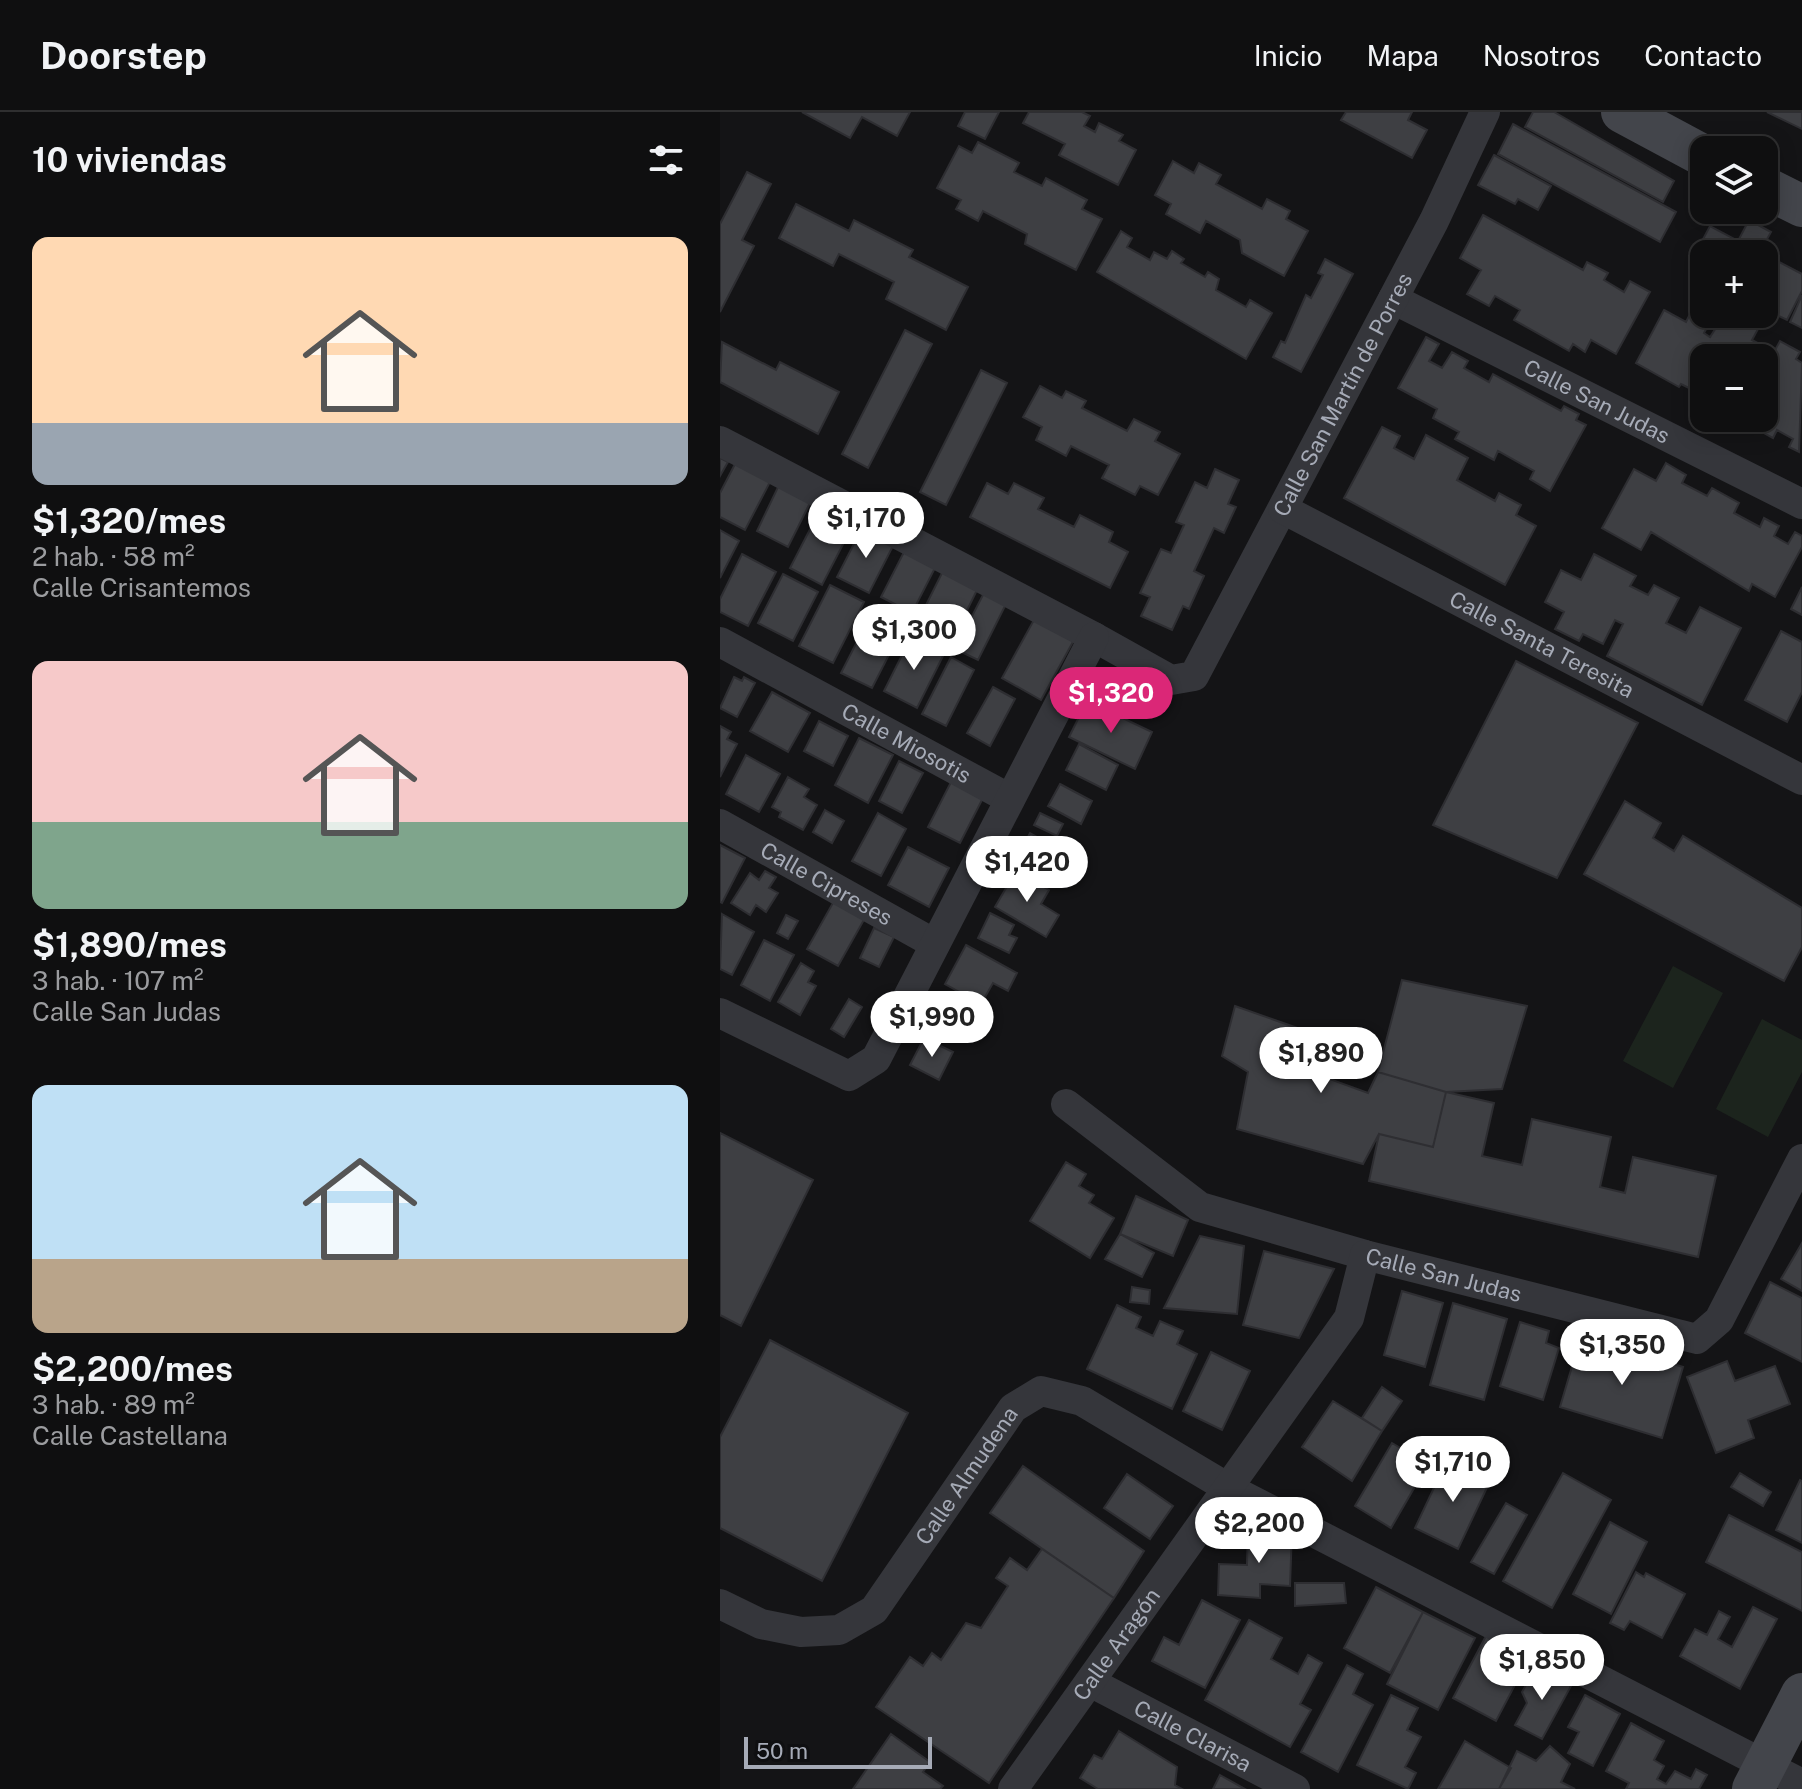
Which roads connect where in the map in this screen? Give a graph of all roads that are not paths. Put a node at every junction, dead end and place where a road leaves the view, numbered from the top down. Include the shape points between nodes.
1 (1485, 112) edge
2 (1622, 112) edge
3 (1690, 148) edge
4 (1778, 194) edge
5 (1802, 206) edge
6 (1393, 299) junction
7 (720, 441) edge
8 (1802, 504) edge
9 (1283, 509) junction
10 (1094, 637) junction
11 (720, 642) edge
12 (1802, 780) edge
13 (1010, 799) junction
14 (720, 824) edge
15 (935, 944) junction
16 (720, 1013) edge
17 (1066, 1104) dead end
18 (1802, 1159) edge
19 (1365, 1255) junction
20 (1228, 1488) junction
21 (720, 1604) edge
22 (1090, 1682) junction
23 (1802, 1694) edge
24 (1759, 1777) edge
25 (1802, 1784) edge
26 (1013, 1789) edge
27 (1295, 1789) edge

1 - 6 street, Calle San Martín de Porres
2 - 3 street
4 - 5 street
6 - 8 street, Calle San Judas
6 - 9 street, Calle San Martín de Porres
7 - 10 street
9 - 10 street, Calle San Martín de Porres via 1194,676 1171,680
9 - 12 street, Calle Santa Teresita
10 - 13 street
11 - 13 street, Calle Miosotis
13 - 15 street
14 - 15 street, Calle Cipreses
15 - 16 street via 876,1059 849,1076
17 - 19 street, Calle San Judas via 1200,1207
18 - 19 street, Calle San Judas via 1719,1320 1697,1339
19 - 20 street, Calle Aragón via 1349,1318
20 - 21 street, Calle Almudena via 1082,1401 1041,1391 1013,1408 874,1610 839,1630 801,1632 761,1624
20 - 22 street, Calle Aragón
20 - 24 street, Calle Almudena
22 - 26 street, Calle Aragón
22 - 27 street, Calle Clarisa
23 - 24 street
24 - 25 street, Calle Almudena

